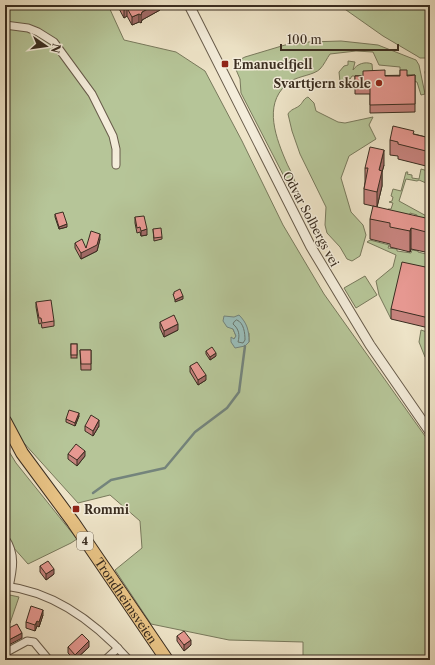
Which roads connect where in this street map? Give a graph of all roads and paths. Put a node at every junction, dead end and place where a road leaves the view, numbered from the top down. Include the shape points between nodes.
1 (189, 5) edge
2 (5, 25) edge
3 (116, 165) dead end
4 (5, 421) edge
5 (430, 432) edge
6 (5, 538) edge
7 (7, 586) edge
8 (118, 648) junction
9 (5, 653) edge
10 (49, 660) edge
11 (105, 660) edge
12 (129, 660) edge
13 (167, 660) edge

1 - 5 street, Odvar Solbergs vei via 311,247 370,345
2 - 3 street via 28,28 54,42 92,94 113,136
4 - 13 highway, Trondheimsveien / 4 via 22,453 73,522
6 - 7 street via 13,558
7 - 8 street via 40,594 73,610 101,631
8 - 11 street
8 - 12 street
9 - 10 street via 31,641

